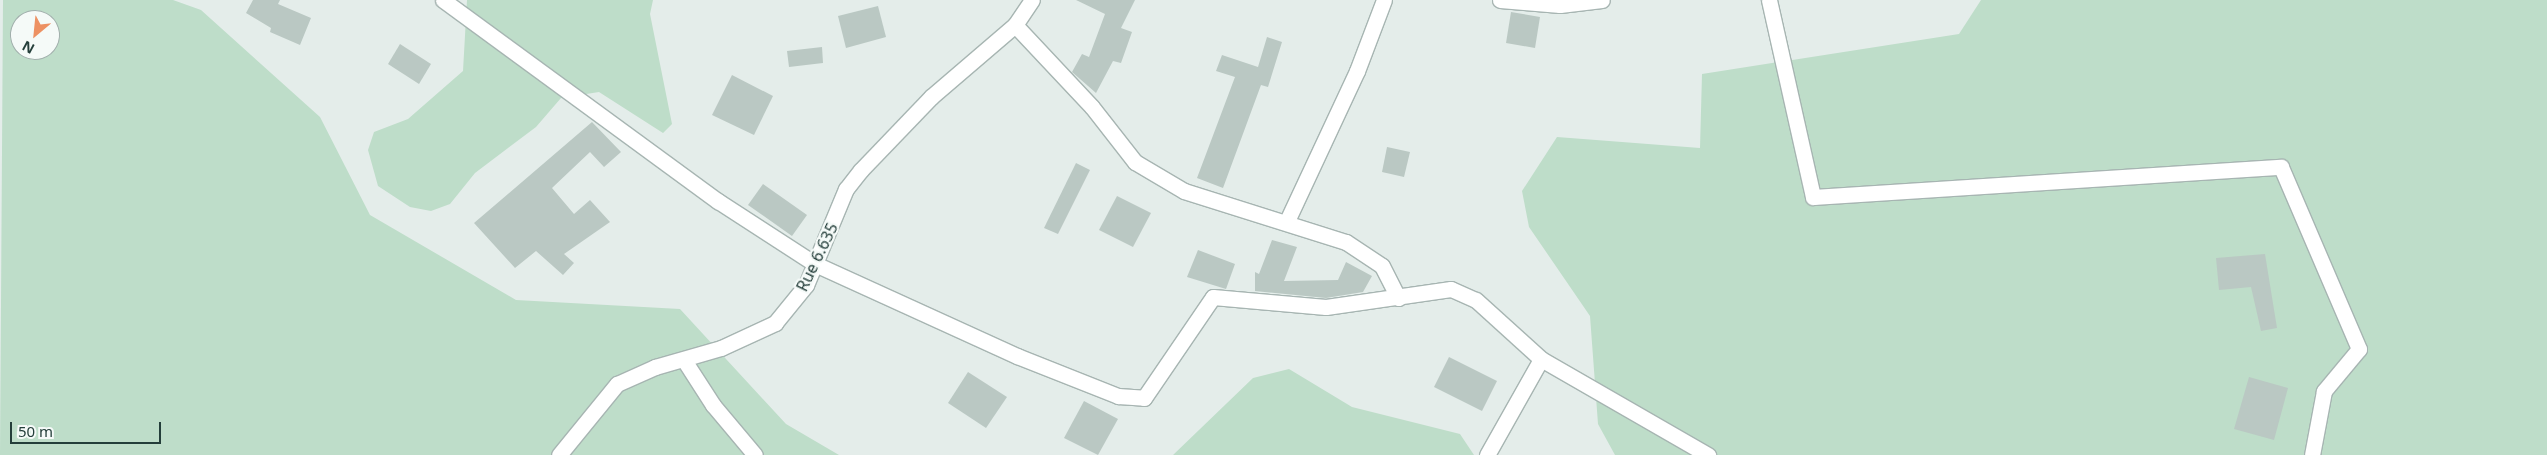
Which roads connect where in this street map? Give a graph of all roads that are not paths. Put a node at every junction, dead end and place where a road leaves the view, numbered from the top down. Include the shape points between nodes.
1 (443, 0) edge
2 (1032, 0) edge
3 (1384, 0) edge
4 (1500, 0) edge
5 (1602, 0) edge
6 (1769, 0) edge
7 (1015, 25) junction
8 (1287, 221) junction
9 (815, 264) junction
10 (1398, 298) junction
11 (1541, 359) junction
12 (684, 360) junction
13 (559, 455) edge
14 (756, 455) edge
15 (1487, 455) edge
16 (1708, 455) edge
17 (2312, 455) edge

1 - 9 street via 671,168
2 - 7 street, Rue 6.635
3 - 8 street via 1358,71
4 - 5 street via 1560,5
6 - 17 street via 1813,197 2281,167 2358,349 2324,391
7 - 8 street via 1086,100 1135,162 1184,190
7 - 9 street, Rue 6.635 via 931,97 860,170 846,189
8 - 10 street via 1346,242 1382,266
9 - 10 street via 1017,356 1133,400 1144,398 1213,297 1326,308
9 - 12 street, Rue 6.635 via 792,306 775,323
10 - 11 street via 1451,289 1476,300
11 - 15 street
11 - 16 street
12 - 13 street, Rue 6.635 via 655,367 617,384
12 - 14 street via 713,406

